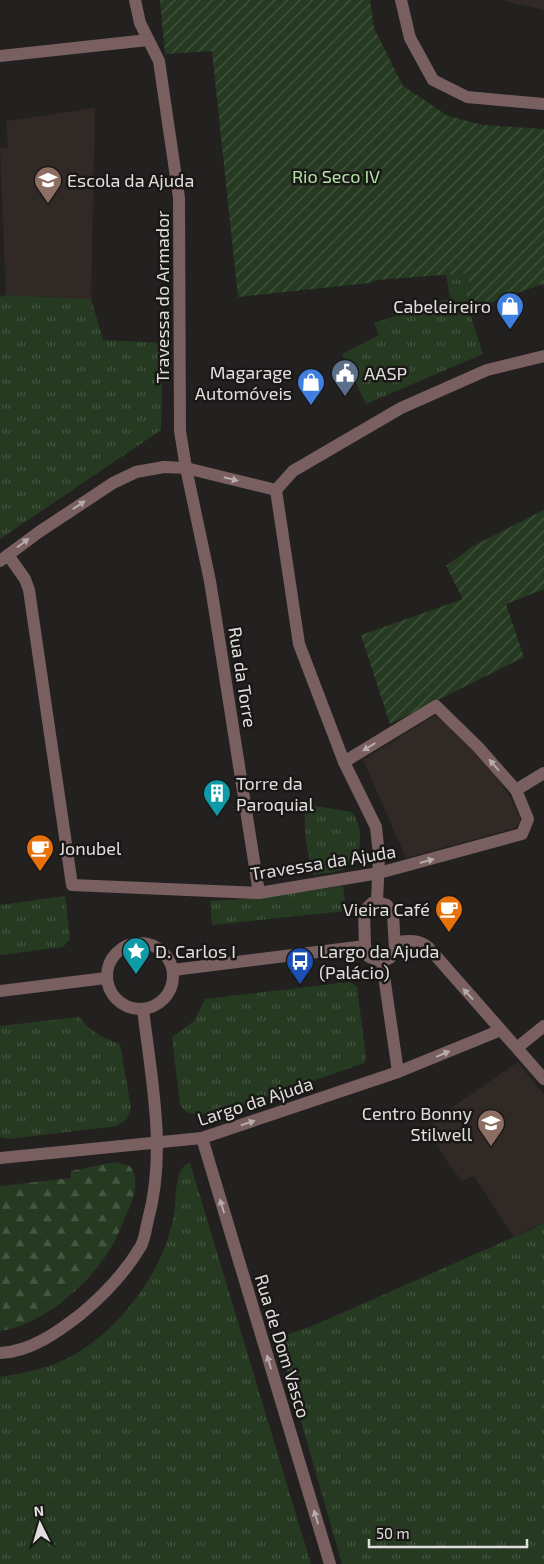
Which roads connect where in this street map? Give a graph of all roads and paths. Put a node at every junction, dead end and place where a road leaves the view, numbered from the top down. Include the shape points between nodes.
1 (135, 0) edge
2 (401, 0) edge
3 (148, 40) junction
4 (0, 56) edge
5 (544, 104) edge
6 (544, 356) edge
7 (186, 468) junction
8 (276, 490) junction
9 (4, 558) edge
10 (344, 762) junction
11 (544, 773) edge
12 (516, 790) junction
13 (379, 873) junction
14 (259, 893) junction
15 (377, 902) junction
16 (395, 942) junction
17 (365, 946) junction
18 (382, 962) junction
19 (172, 970) junction
20 (106, 978) junction
21 (0, 991) edge
22 (143, 1009) junction
23 (544, 1026) edge
24 (501, 1030) junction
25 (518, 1047) junction
26 (398, 1072) junction
27 (544, 1079) edge
28 (202, 1138) junction
29 (158, 1141) junction
30 (0, 1158) edge
31 (0, 1353) edge
32 (330, 1564) edge

1 - 3 street, Travessa do Armador
2 - 5 street via 410,38 433,80 467,97
3 - 4 street
3 - 7 street, Travessa do Armador via 158,61 179,198 180,431
6 - 8 street via 487,370 401,408 292,471
7 -> 8 street
9 -> 7 street via 123,477 148,469
7 - 14 street, Rua da Torre via 210,581
8 - 10 street via 299,644
9 - 14 street, Travessa da Ajuda via 25,579 29,590 72,885
12 -> 10 street, Travessa da Ajuda via 436,706
10 - 13 street via 376,827
11 - 12 street
13 -> 12 street, Travessa da Ajuda via 522,834 528,819
13 - 14 street, Travessa da Ajuda
13 - 15 street
15 - 16 street via 387,905 393,914
15 - 17 street via 364,911
16 - 18 street via 393,954
24 -> 16 street via 428,947 412,940
17 - 18 street via 369,957
17 - 19 street
18 - 26 street
19 - 20 street via 165,955 152,945 130,944 112,957
19 - 22 street via 172,983 166,996
20 - 21 street
20 - 22 street via 114,998 132,1008
22 - 29 street
23 - 25 street
24 - 25 street
26 -> 24 street, Largo da Ajuda
25 - 27 street
28 -> 26 street, Largo da Ajuda
28 - 29 street, Largo da Ajuda
32 -> 28 street, Rua de Dom Vasco
29 - 30 street, Largo da Ajuda
29 - 31 street via 157,1180 142,1244 124,1272 101,1297 67,1324 36,1344

